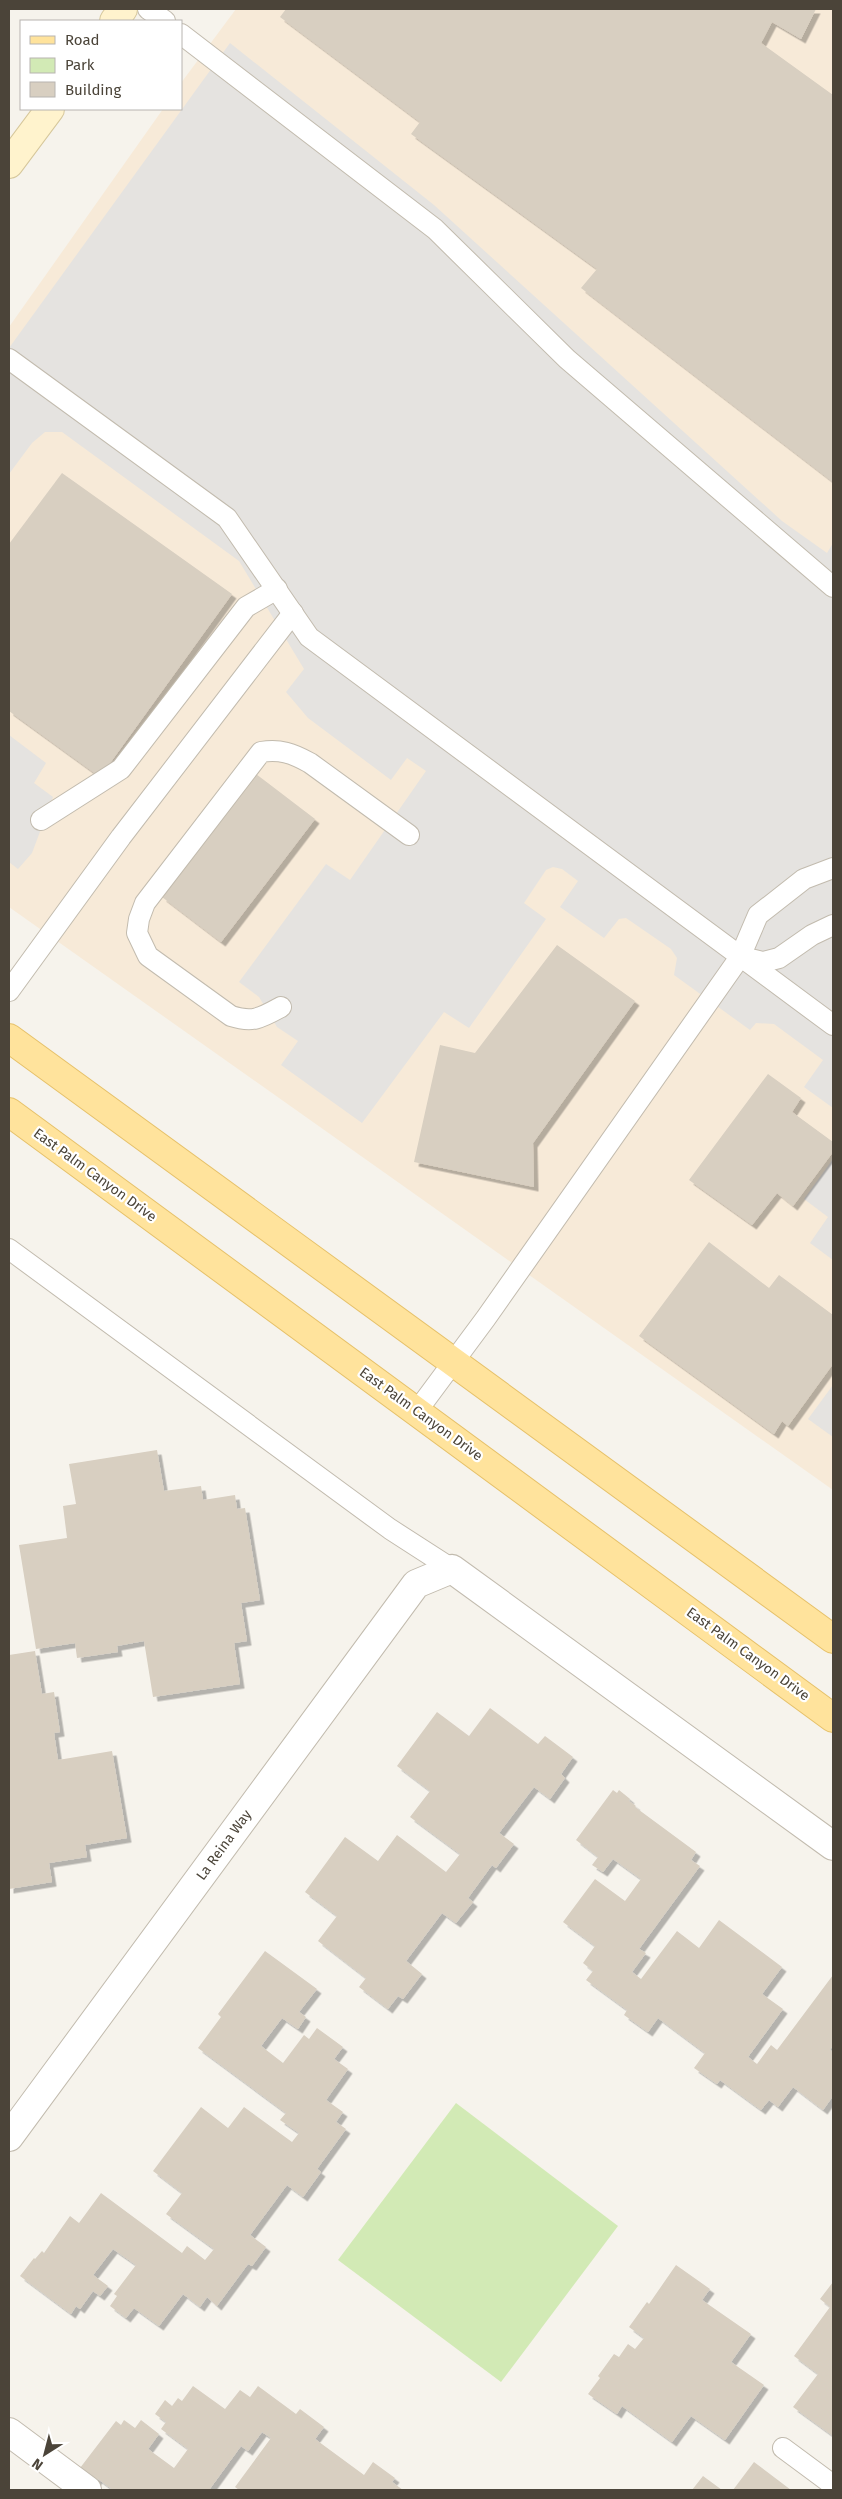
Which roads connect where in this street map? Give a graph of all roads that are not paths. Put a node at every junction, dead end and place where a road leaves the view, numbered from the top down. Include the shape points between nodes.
1 (124, 9) edge
2 (148, 9) edge
3 (115, 20) edge
4 (163, 20) edge
5 (182, 35) edge
6 (49, 110) edge
7 (9, 164) edge
8 (9, 359) edge
9 (833, 587) edge
10 (276, 589) junction
11 (293, 613) junction
12 (41, 820) dead end
13 (409, 835) dead end
14 (833, 868) edge
15 (833, 925) edge
16 (740, 957) junction
17 (9, 991) edge
18 (280, 1007) dead end
19 (833, 1025) edge
20 (9, 1038) edge
21 (9, 1112) edge
22 (9, 1249) edge
23 (454, 1363) junction
24 (417, 1411) junction
25 (452, 1568) junction
26 (833, 1639) edge
27 (833, 1718) edge
28 (833, 1846) edge
29 (9, 2137) edge
30 (9, 2432) edge
31 (783, 2448) dead end
32 (833, 2486) edge
33 (87, 2490) edge

1 - 3 street
2 - 4 lane
5 - 9 lane via 435,229 567,359
6 - 7 street
8 - 10 lane via 227,518
10 - 11 lane
10 - 12 lane via 246,607 120,768
11 - 16 lane via 310,637
11 - 17 lane via 121,837
13 - 18 lane via 310,763 276,750 260,752 145,902 137,933 148,956 231,1016 246,1021 265,1016
14 - 16 lane via 804,879 758,915
15 - 16 lane via 779,958 763,962
16 - 19 lane
16 - 23 lane
20 - 23 main road
21 - 24 main road, East Palm Canyon Drive
22 - 25 lane via 390,1529
23 - 24 lane
23 - 26 main road
24 - 27 main road, East Palm Canyon Drive
25 - 28 street
25 - 29 street, La Reina Way via 416,1584
30 - 33 street
31 - 32 lane

